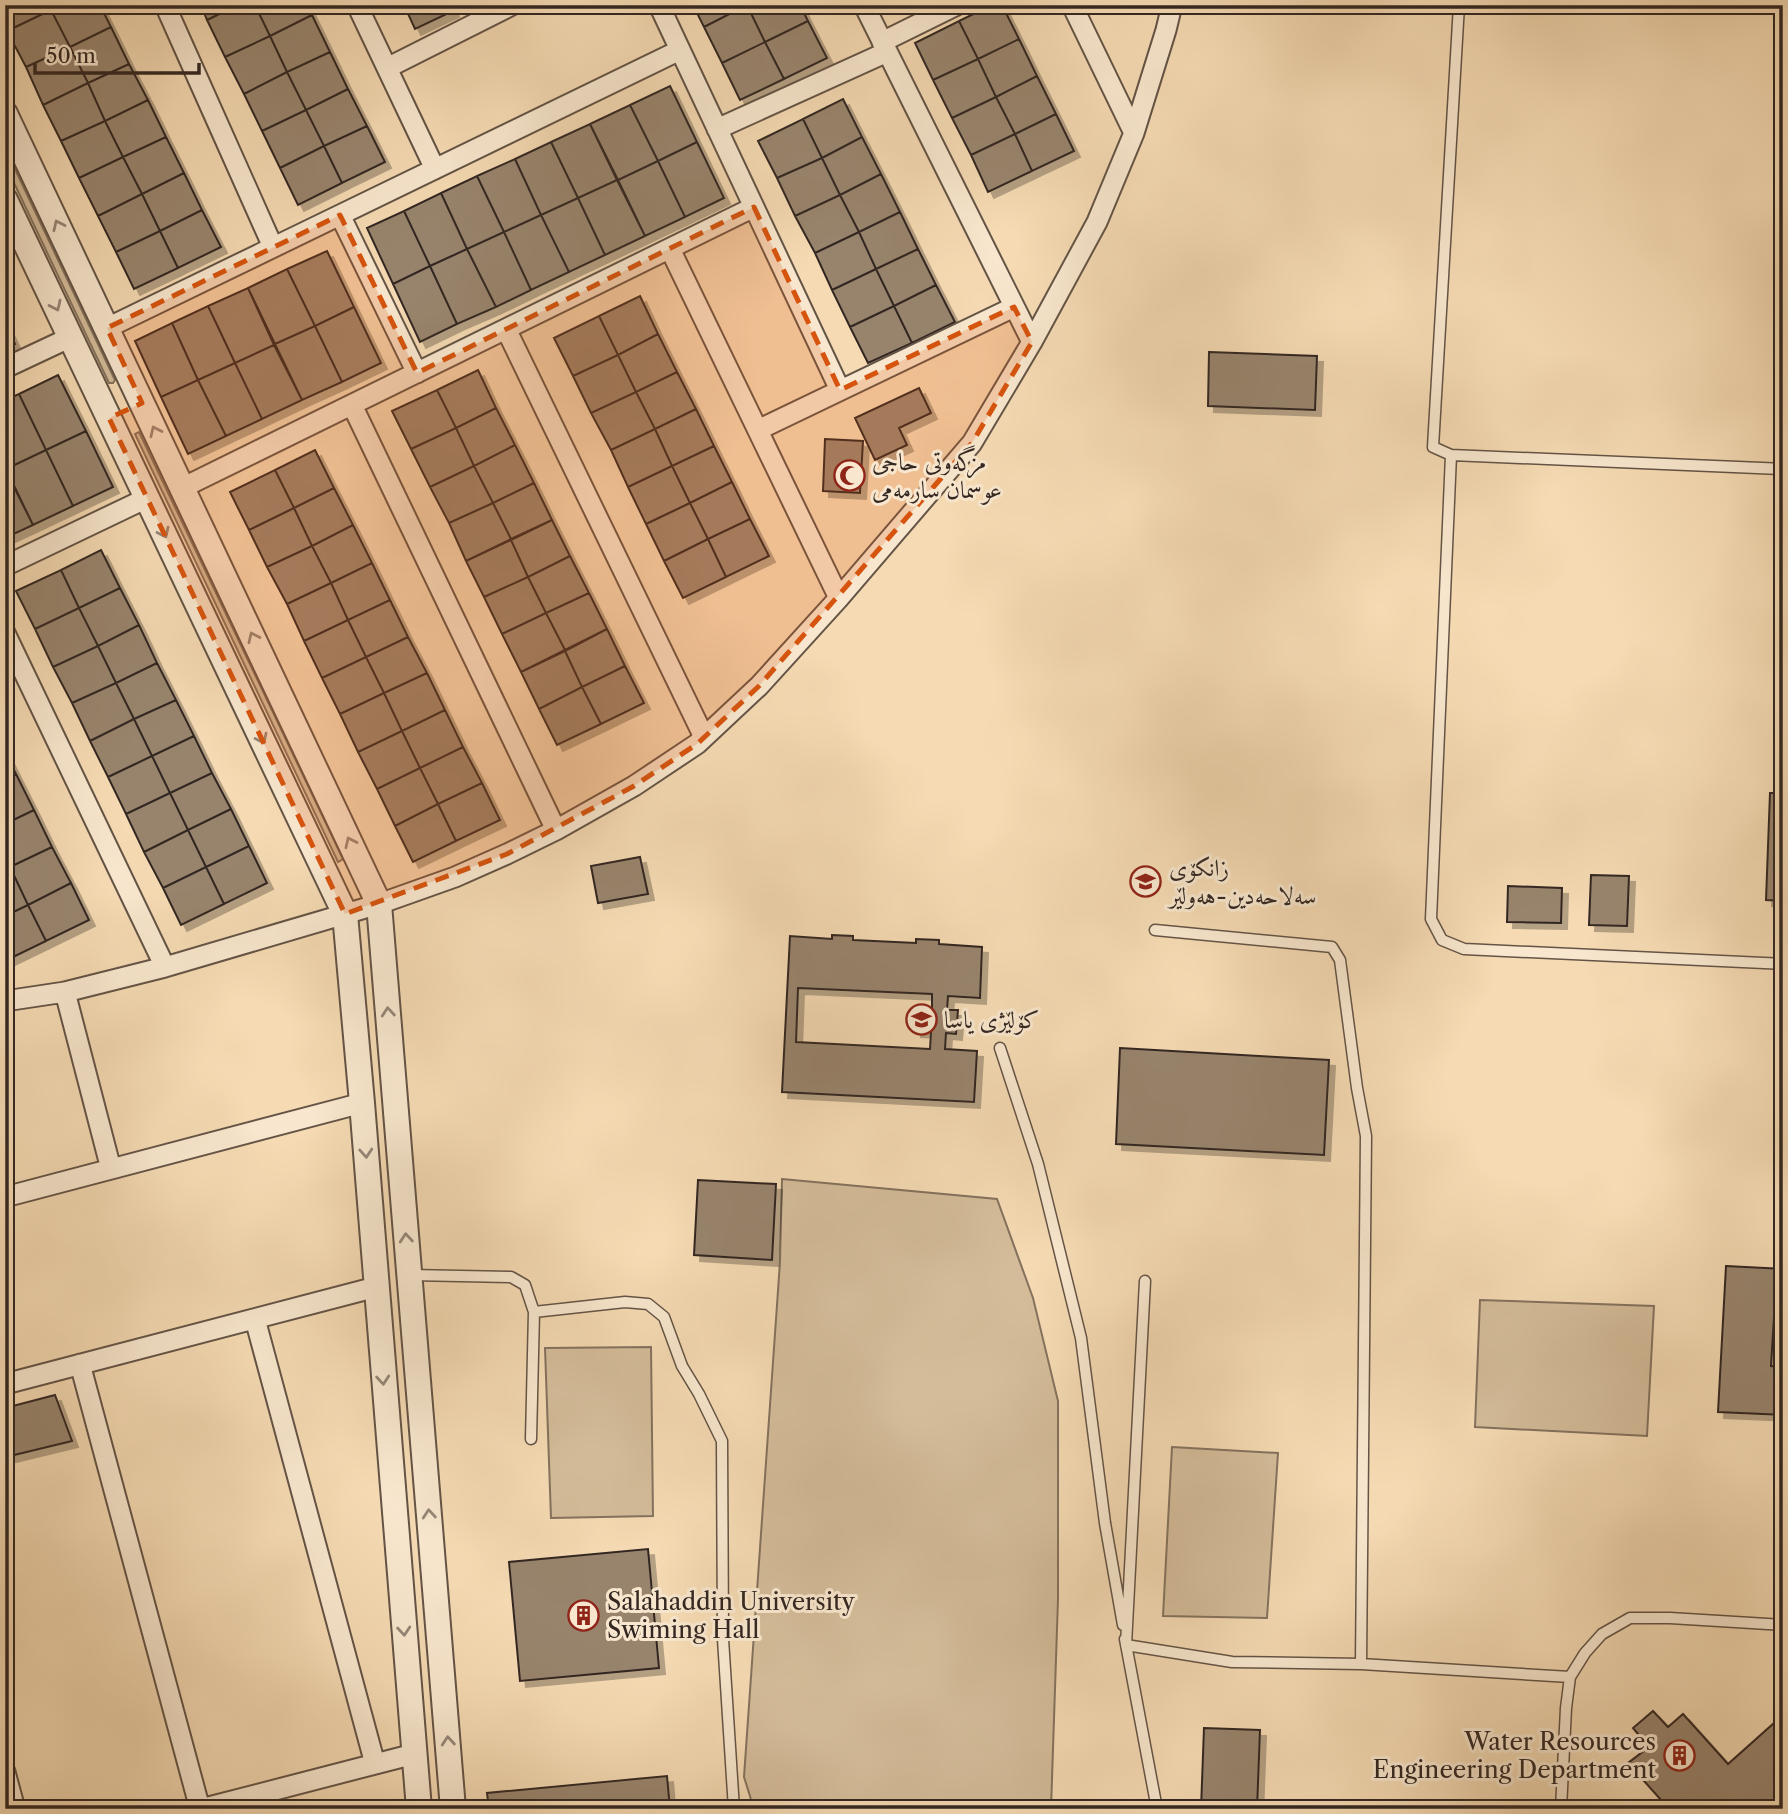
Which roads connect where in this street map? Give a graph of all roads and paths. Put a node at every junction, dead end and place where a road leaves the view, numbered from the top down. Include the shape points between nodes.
1 (165, 5) edge
2 (357, 5) edge
3 (512, 5) edge
4 (659, 5) edge
5 (864, 5) edge
6 (957, 5) edge
7 (1072, 5) edge
8 (1172, 5) edge
9 (1458, 5) edge
10 (885, 47) junction
11 (680, 50) junction
12 (387, 68) junction
13 (5, 114) edge
14 (717, 129) junction
15 (1133, 133) junction
16 (435, 169) junction
17 (5, 200) edge
18 (754, 208) junction
19 (340, 215) junction
20 (273, 247) junction
21 (670, 248) junction
22 (1014, 307) junction
23 (107, 328) junction
24 (506, 329) junction
25 (71, 337) junction
26 (1032, 342) junction
27 (5, 368) edge
28 (417, 373) junction
29 (840, 390) junction
30 (142, 403) junction
31 (352, 405) junction
32 (109, 418) junction
33 (758, 430) junction
34 (1451, 455) junction
35 (1783, 469) edge
36 (182, 488) junction
37 (147, 498) junction
38 (5, 566) edge
39 (839, 598) junction
40 (5, 633) edge
41 (704, 737) junction
42 (556, 830) junction
43 (379, 904) junction
44 (345, 914) junction
45 (1155, 930) dead end
46 (1783, 964) edge
47 (165, 967) junction
48 (65, 992) junction
49 (5, 1002) edge
50 (1000, 1048) dead end
51 (362, 1102) junction
52 (111, 1169) junction
53 (5, 1197) edge
54 (409, 1275) junction
55 (1145, 1281) dead end
56 (376, 1287) junction
57 (534, 1312) junction
58 (255, 1319) junction
59 (80, 1364) junction
60 (5, 1384) edge
61 (531, 1439) dead end
62 (401, 1594) junction
63 (436, 1594) junction
64 (1783, 1625) edge
65 (1126, 1644) junction
66 (1361, 1664) junction
67 (1570, 1677) junction
68 (414, 1754) junction
69 (375, 1764) junction
70 (5, 1772) edge
71 (15, 1809) edge
72 (200, 1809) edge
73 (419, 1809) edge
74 (453, 1809) edge
75 (734, 1809) edge
76 (1157, 1809) edge
77 (1561, 1809) edge

1 - 20 street
2 - 12 street
3 - 12 street
4 - 11 street
5 - 10 street
6 - 10 street
7 - 15 street
8 - 15 street
9 - 34 lane via 1433,447
10 - 14 street
10 - 22 street
11 - 14 street
11 - 16 street
12 - 16 street
23 -> 13 street
14 - 18 street
15 - 26 street via 1097,222
16 - 19 street
17 -> 25 street
18 - 21 street
18 - 29 street
19 - 20 street
19 - 28 street
20 - 23 street
21 - 24 street
21 - 33 street
22 - 26 street
22 - 29 street
23 - 30 street
24 - 28 street
24 - 41 street
25 - 27 street
25 - 32 street
26 - 39 street via 972,443
28 - 31 street
29 - 33 street
30 - 32 street
36 -> 30 street
31 - 36 street
31 - 42 street
32 - 37 street
33 - 39 street
34 - 35 lane
34 - 46 lane via 1431,919 1442,940 1464,950
43 -> 36 street
37 - 38 street
37 -> 44 street
39 - 41 street via 759,686
40 - 47 street
41 - 42 street via 634,786
42 - 43 street via 455,877
43 - 44 street
54 -> 43 street
44 - 47 street
44 - 51 street
45 - 66 lane via 1332,947 1340,960 1366,1136
47 - 48 street
48 - 49 street
48 - 52 street
50 - 65 lane via 1038,1164 1081,1338
51 - 52 street
51 -> 56 street
52 - 53 street
54 - 57 lane via 511,1277 525,1285
63 -> 54 street
55 - 65 lane
56 - 58 street
56 -> 62 street
57 - 61 lane
57 - 75 lane via 648,1304 664,1317 682,1366 722,1441 723,1639
58 - 59 street
58 - 69 street
59 - 60 street
59 - 72 street
62 - 63 street
62 -> 68 street
74 -> 63 street
64 - 67 lane via 1630,1618 1602,1634
65 - 66 lane via 1232,1662
65 - 76 lane
66 - 67 lane
67 - 77 lane
68 - 69 street
68 - 73 street
69 - 72 street
70 - 71 street

